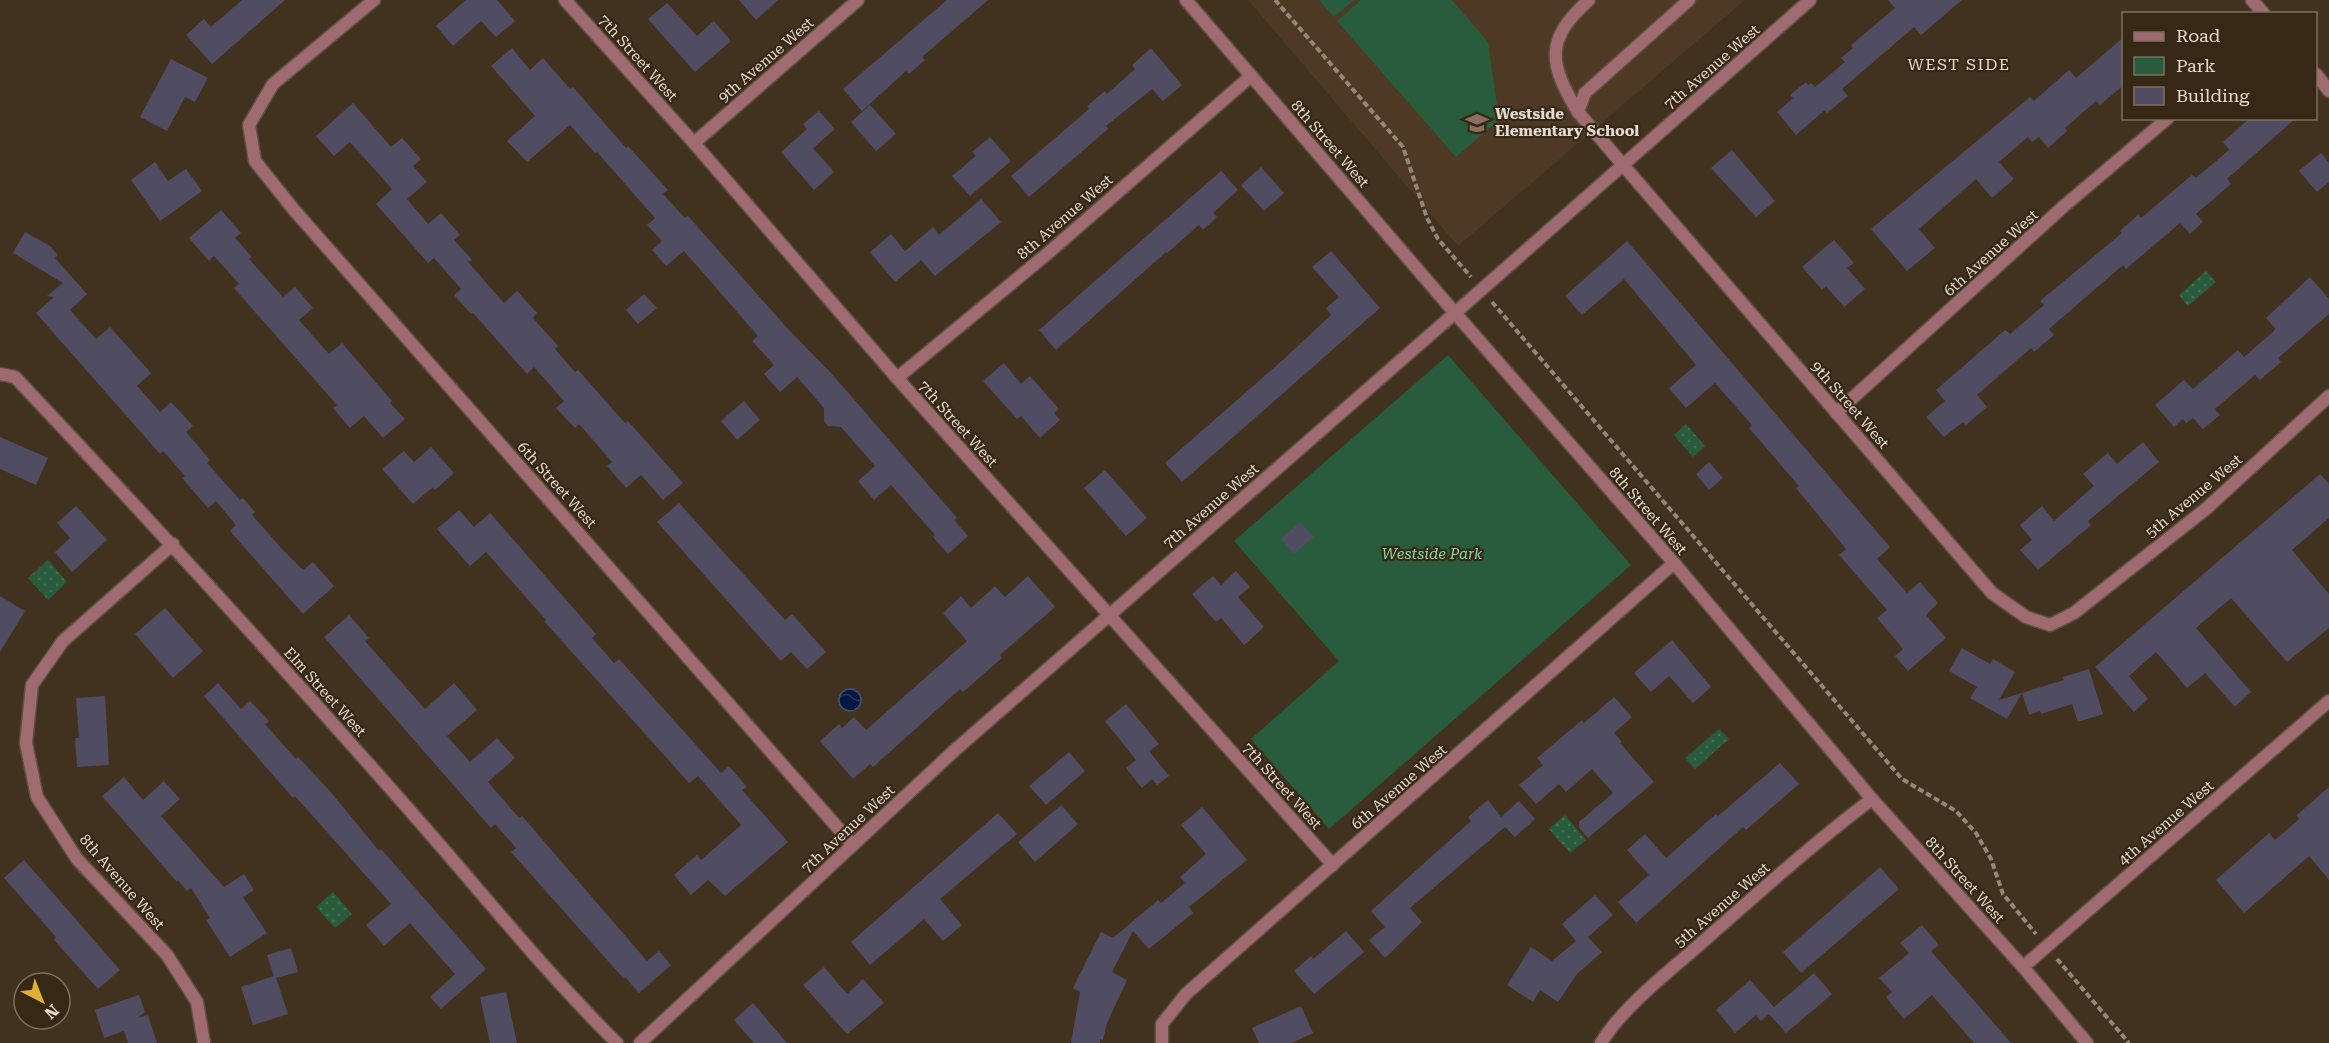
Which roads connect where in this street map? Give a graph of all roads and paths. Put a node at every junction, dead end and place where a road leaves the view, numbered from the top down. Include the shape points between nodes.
1 (374, 0) edge
2 (565, 0) edge
3 (858, 0) edge
4 (1186, 0) edge
5 (1275, 0) edge
6 (1589, 0) edge
7 (1689, 0) edge
8 (1810, 0) edge
9 (2252, 0) edge
10 (2262, 12) edge
11 (2317, 75) edge
12 (1251, 76) junction
13 (2329, 91) edge
14 (1578, 112) junction
15 (2166, 120) edge
16 (694, 143) junction
17 (1623, 165) junction
18 (1482, 290) junction
19 (1455, 313) junction
20 (0, 374) edge
21 (897, 378) junction
22 (2329, 396) edge
23 (1836, 413) junction
24 (173, 544) junction
25 (1674, 563) junction
26 (2074, 614) joint
27 (1109, 615) junction
28 (2329, 701) edge
29 (1872, 799) junction
30 (853, 845) junction
31 (1333, 865) junction
32 (2046, 947) junction
33 (2023, 967) junction
34 (204, 1043) edge
35 (617, 1043) edge
36 (640, 1043) edge
37 (1162, 1043) edge
38 (1601, 1043) edge
39 (2087, 1043) edge
40 (2129, 1043) edge

1 - 30 street, 6th Street West via 273,84 249,125 255,161
2 - 16 street, 7th Street West
3 - 16 street, 9th Avenue West
4 - 12 street, 8th Street West
5 - 18 path via 1403,147 1438,239
6 - 14 street, 9th Street West via 1576,11 1554,50 1563,87
7 - 14 street via 1585,93
8 - 17 street, 7th Avenue West
9 - 10 street
11 - 13 street
12 - 19 street, 8th Street West
12 - 21 street, 8th Avenue West via 1047,254
14 - 17 street, 9th Street West
15 - 23 street, 6th Avenue West via 2064,206
16 - 21 street, 7th Street West
17 - 18 street, 7th Avenue West
17 - 23 street, 9th Street West
18 - 19 street, 7th Avenue West
18 - 32 path via 1902,778 1956,811 1976,833 1991,859 2003,894
19 - 25 street, 8th Street West
19 - 27 street, 7th Avenue West
20 - 24 street, Elm Street West via 15,377
21 - 27 street, 7th Street West
22 - 26 street, 5th Avenue West via 2207,508
23 - 26 street, 9th Street West via 1992,592 2026,617 2050,625
24 - 34 street, 8th Avenue West via 63,641 32,685 26,743 37,797 77,859 167,955 197,1002
24 - 35 street, Elm Street West via 573,1000
25 - 29 street, 8th Street West
25 - 31 street, 6th Avenue West
27 - 30 street, 7th Avenue West
27 - 31 street, 7th Street West
28 - 32 street, 4th Avenue West
29 - 33 street, 8th Street West
29 - 38 street, 5th Avenue West via 1820,839 1680,962 1611,1026
30 - 36 street, 7th Avenue West
31 - 37 street, 6th Avenue West via 1186,994 1162,1024
32 - 33 street, 4th Avenue West
32 - 40 path
33 - 39 street, 8th Street West

